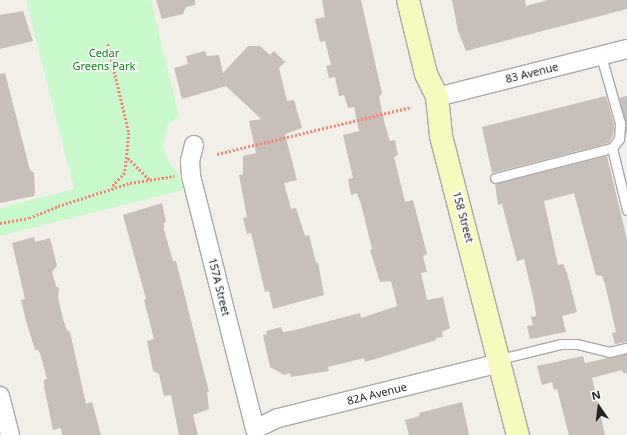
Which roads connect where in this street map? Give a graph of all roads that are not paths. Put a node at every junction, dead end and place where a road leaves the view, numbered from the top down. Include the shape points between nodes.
1 (408, 0) edge
2 (627, 49) edge
3 (601, 56) junction
4 (437, 97) junction
5 (194, 145) dead end
6 (612, 148) junction
7 (495, 178) dead end
8 (627, 210) edge
9 (627, 348) edge
10 (501, 361) junction
11 (0, 396) edge
12 (255, 429) joint
13 (10, 435) edge
14 (518, 435) edge

1 - 4 street, 158 Street via 426,74
2 - 3 street, 83 Avenue
3 - 4 street, 83 Avenue
3 - 6 lane via 620,123 618,138
4 - 10 street, 158 Street via 442,136
5 - 12 street, 157A Street via 190,161 191,176
6 - 7 lane
6 - 8 lane
9 - 10 lane via 609,352 577,344 560,344
10 - 12 street, 82A Avenue via 278,418
10 - 14 street, 158 Street
11 - 13 street

